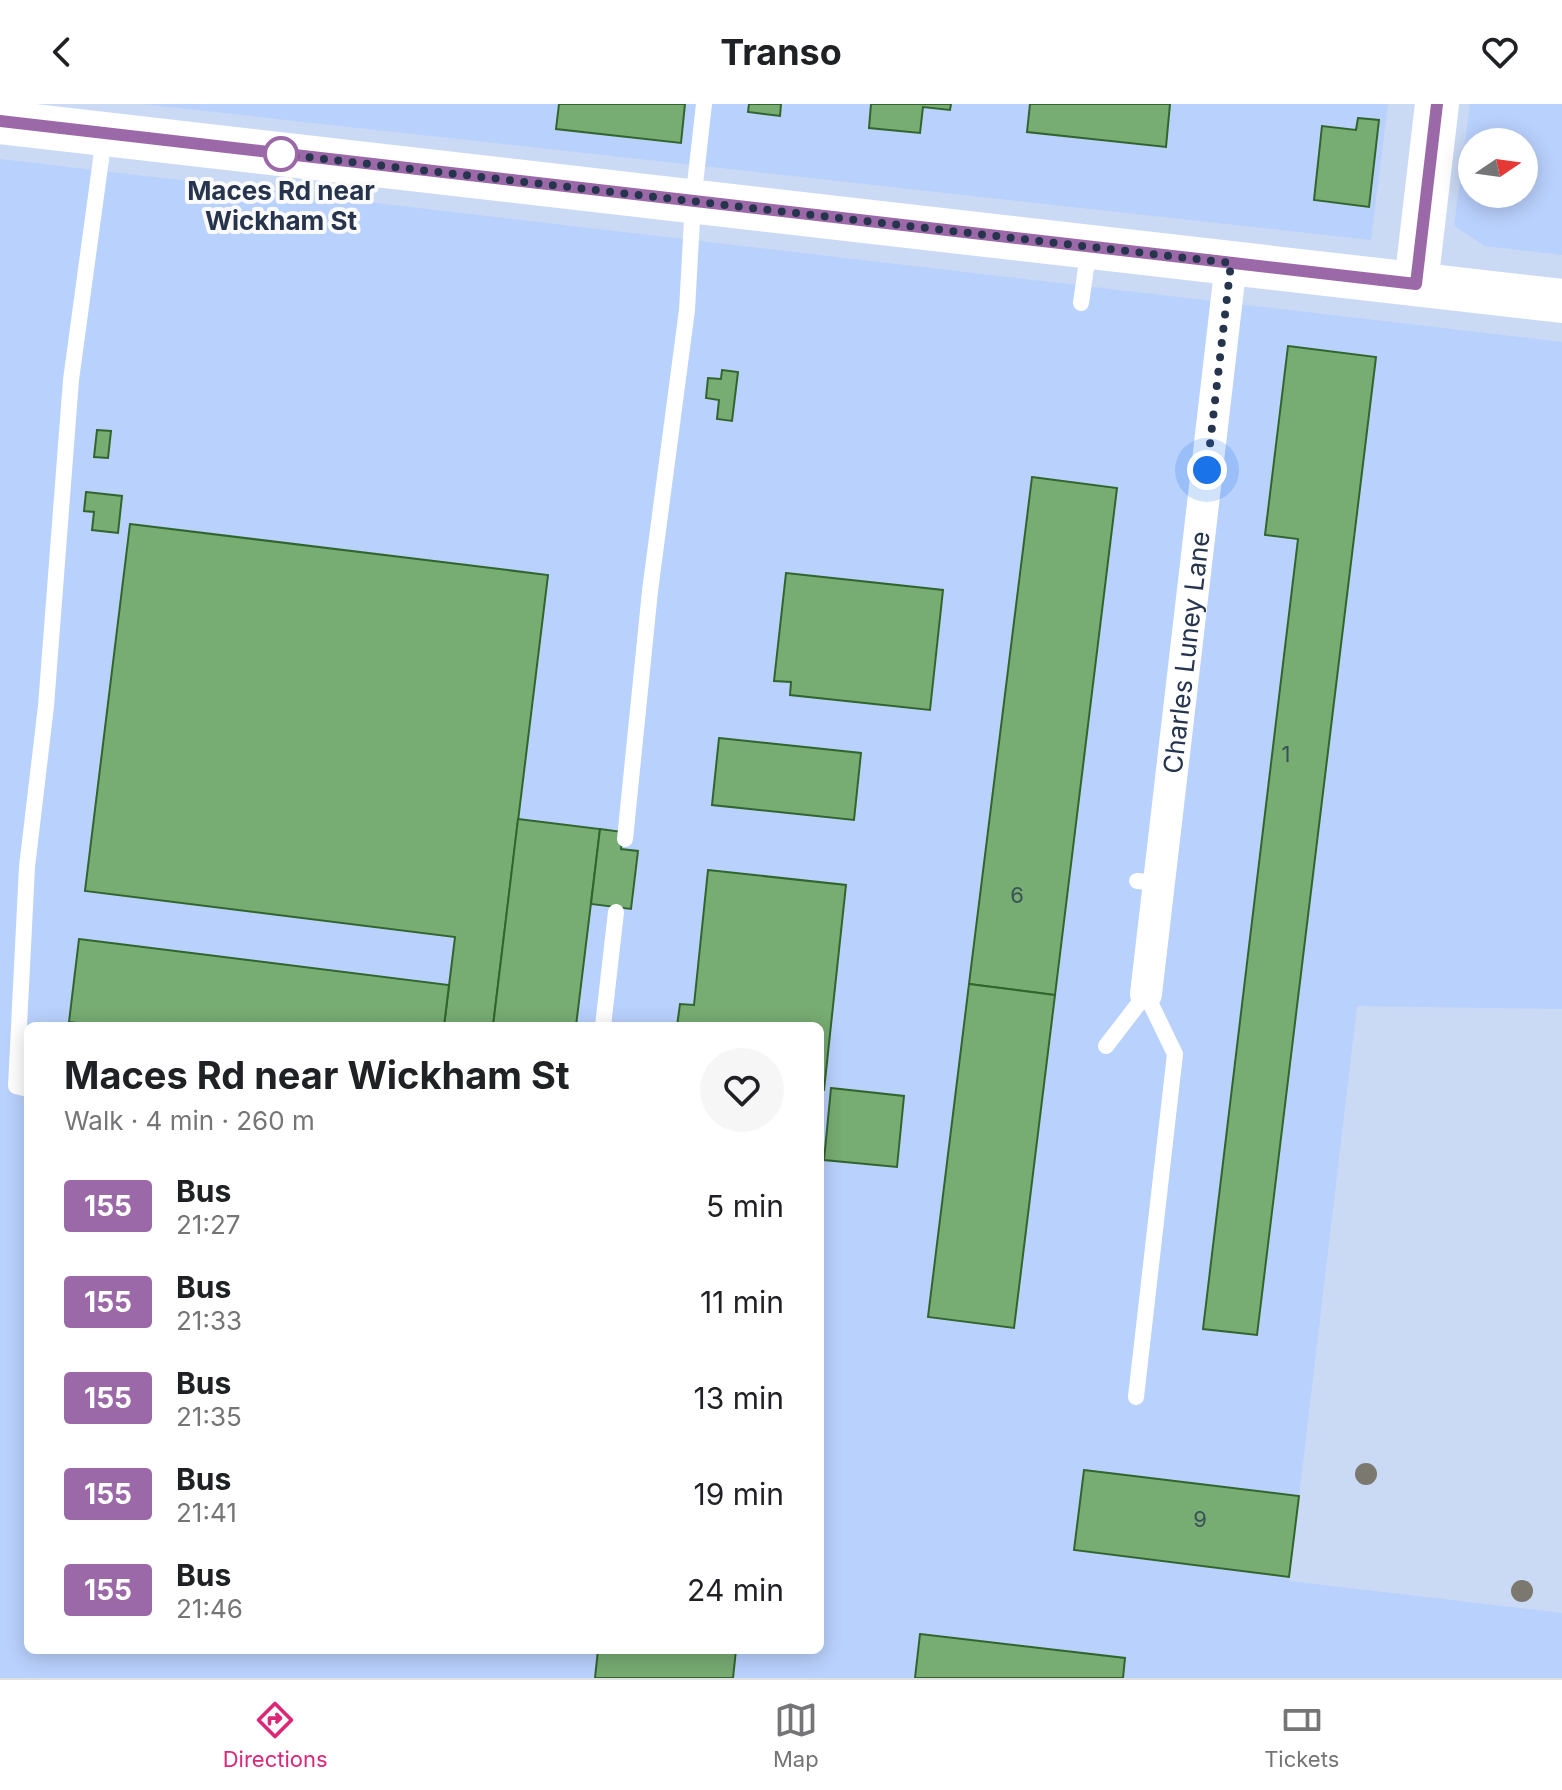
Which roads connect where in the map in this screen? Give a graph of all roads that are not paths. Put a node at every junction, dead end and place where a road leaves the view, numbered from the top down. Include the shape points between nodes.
1 (704, 104) edge
2 (1437, 104) edge
3 (0, 122) edge
4 (86, 127) junction
5 (693, 202) junction
6 (1089, 245) junction
7 (1231, 263) junction
8 (1416, 284) junction
9 (1562, 301) edge
10 (1081, 303) dead end
11 (625, 839) dead end
12 (616, 912) dead end
13 (1146, 994) junction
14 (603, 1022) edge
15 (1106, 1046) dead end
16 (24, 1088) edge
17 (1136, 1397) dead end

1 - 5 lane
2 - 8 street
3 - 4 street
4 - 5 street
4 - 16 lane via 46,706 27,867 16,1086
5 - 6 street
5 - 11 lane via 687,310 650,591
6 - 7 street
6 - 10 lane
7 - 8 street
7 - 13 street, Charles Luney Lane via 1197,561 1174,681 1148,882
8 - 9 street
12 - 14 lane
13 - 15 lane
13 - 17 lane via 1175,1054

